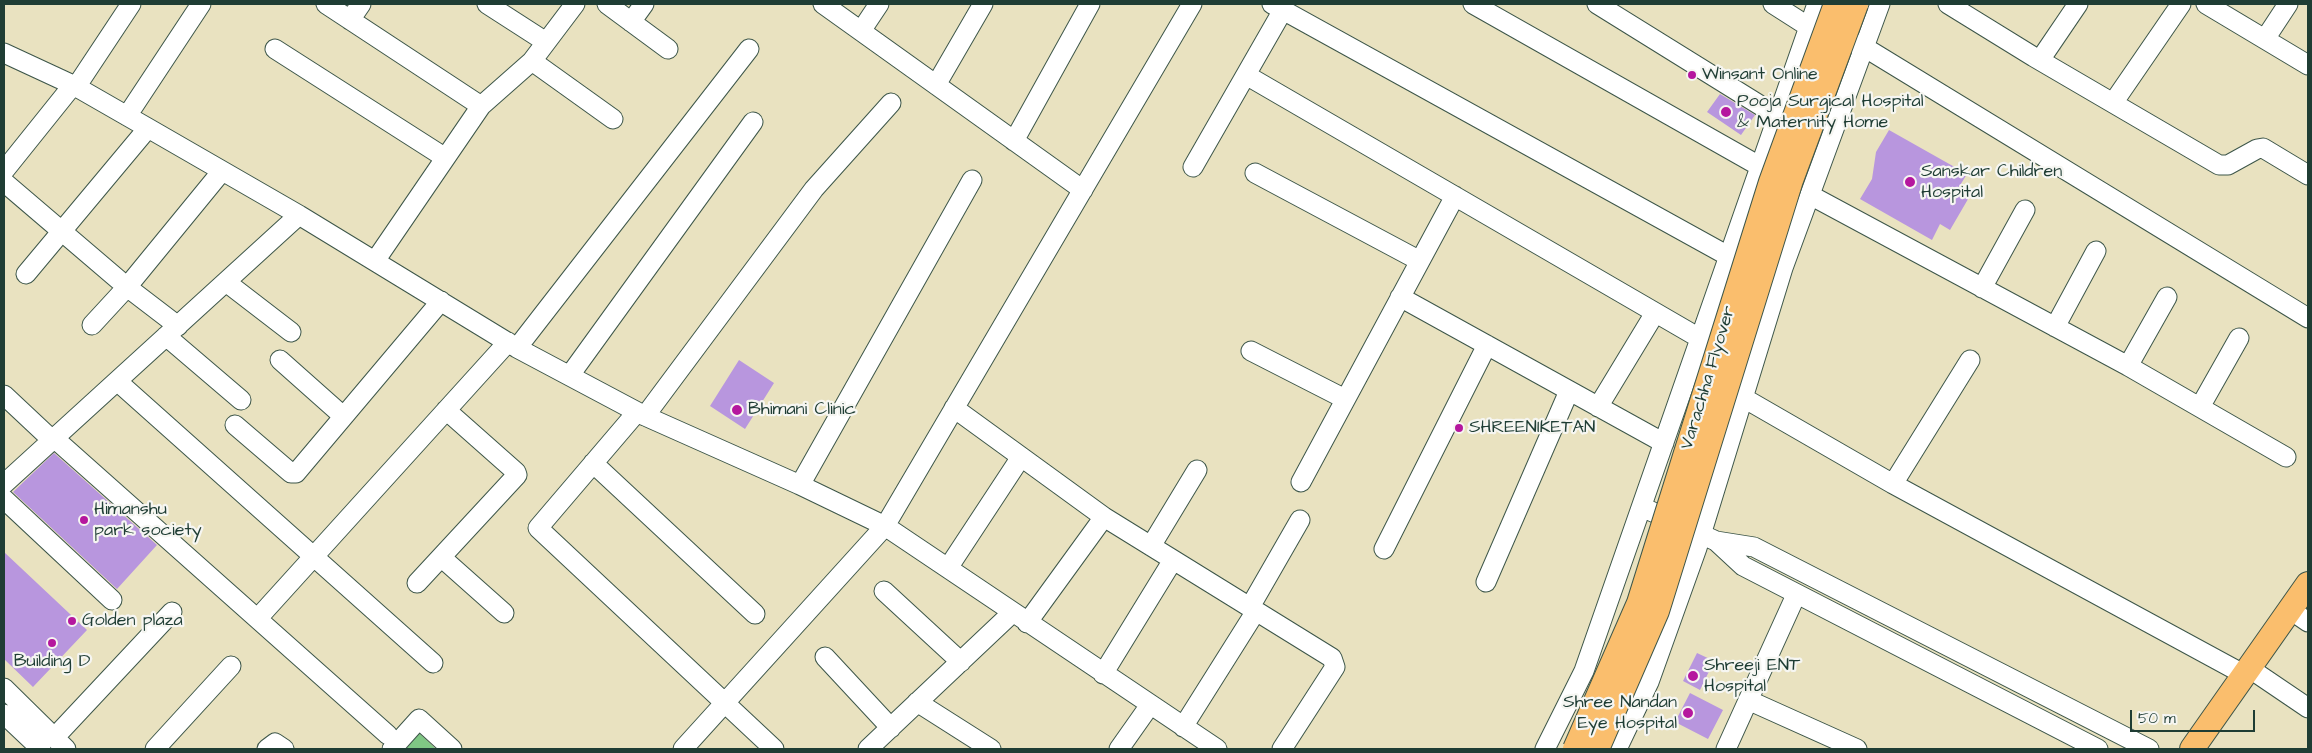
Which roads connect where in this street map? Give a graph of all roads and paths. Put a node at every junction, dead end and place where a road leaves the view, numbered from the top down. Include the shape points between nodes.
1 (131, 4) edge
2 (201, 4) edge
3 (326, 4) edge
4 (361, 4) edge
5 (486, 4) edge
6 (575, 4) edge
7 (607, 4) edge
8 (644, 4) edge
9 (823, 4) edge
10 (879, 4) edge
11 (983, 4) edge
12 (1090, 4) edge
13 (1192, 4) edge
14 (1473, 4) edge
15 (1597, 4) edge
16 (1773, 4) edge
17 (1817, 4) edge
18 (1836, 4) edge
19 (1856, 4) edge
20 (1880, 4) edge
21 (1948, 4) edge
22 (2078, 4) edge
23 (2181, 4) edge
24 (2206, 4) edge
25 (2288, 4) edge
26 (1278, 7) edge
27 (350, 20) junction
28 (631, 22) junction
29 (1809, 27) junction
30 (861, 31) junction
31 (2265, 39) junction
32 (546, 42) junction
33 (1864, 47) junction
34 (276, 49) dead end
35 (668, 49) dead end
36 (749, 49) dead end
37 (4, 53) edge
38 (2040, 60) junction
39 (532, 61) junction
40 (2308, 64) edge
41 (1246, 75) junction
42 (936, 85) junction
43 (74, 86) junction
44 (891, 103) dead end
45 (2113, 103) junction
46 (481, 106) junction
47 (127, 116) junction
48 (1779, 117) junction
49 (613, 119) dead end
50 (753, 122) dead end
51 (148, 128) junction
52 (1014, 141) junction
53 (444, 157) junction
54 (1193, 167) dead end
55 (1761, 167) junction
56 (4, 171) edge
57 (222, 171) junction
58 (1255, 173) dead end
59 (2308, 175) edge
60 (972, 180) dead end
61 (4, 182) edge
62 (1083, 190) junction
63 (1810, 195) junction
64 (1455, 196) junction
65 (2025, 210) dead end
66 (300, 215) junction
67 (61, 231) junction
68 (2096, 251) dead end
69 (1730, 257) junction
70 (375, 261) junction
71 (1420, 261) junction
72 (26, 274) dead end
73 (226, 282) junction
74 (127, 287) junction
75 (1982, 288) junction
76 (2167, 296) dead end
77 (1400, 297) junction
78 (441, 301) junction
79 (1655, 312) junction
80 (2308, 318) edge
81 (92, 325) dead end
82 (2055, 327) junction
83 (172, 331) junction
84 (291, 332) dead end
85 (2239, 338) dead end
86 (1701, 340) junction
87 (512, 345) junction
88 (1487, 345) junction
89 (1251, 351) dead end
90 (280, 360) dead end
91 (1970, 360) dead end
92 (2128, 366) junction
93 (570, 375) junction
94 (117, 381) junction
95 (1569, 391) junction
96 (4, 395) edge
97 (1742, 397) junction
98 (1345, 399) junction
99 (241, 400) dead end
100 (1598, 407) junction
101 (2200, 407) junction
102 (954, 408) junction
103 (446, 410) junction
104 (641, 414) junction
105 (343, 416) junction
106 (235, 425) dead end
107 (53, 440) junction
108 (1664, 443) junction
109 (1021, 457) junction
110 (2286, 457) dead end
111 (593, 463) junction
112 (1196, 470) dead end
113 (1301, 482) dead end
114 (4, 484) edge
115 (1894, 484) junction
116 (800, 485) junction
117 (4, 499) edge
118 (1642, 507) junction
119 (1104, 517) junction
120 (1300, 520) dead end
121 (885, 526) junction
122 (1709, 537) junction
123 (1151, 546) junction
124 (1384, 549) dead end
125 (315, 556) junction
126 (441, 557) junction
127 (1173, 560) junction
128 (948, 568) junction
129 (1486, 582) dead end
130 (417, 583) dead end
131 (2308, 584) edge
132 (884, 591) dead end
133 (1796, 595) junction
134 (112, 600) dead end
135 (1253, 609) junction
136 (172, 612) dead end
137 (504, 613) dead end
138 (755, 614) dead end
139 (2299, 615) edge
140 (258, 618) junction
141 (1020, 618) junction
142 (825, 657) dead end
143 (960, 662) junction
144 (433, 663) dead end
145 (231, 666) dead end
146 (2247, 671) junction
147 (1103, 674) junction
148 (4, 688) edge
149 (1748, 700) junction
150 (918, 702) junction
151 (726, 705) junction
152 (1150, 705) junction
153 (2308, 708) edge
154 (4, 714) edge
155 (1183, 727) junction
156 (890, 728) junction
157 (390, 742) edge
158 (54, 746) edge
159 (155, 749) edge
160 (267, 749) edge
161 (284, 749) edge
162 (452, 749) edge
163 (683, 749) edge
164 (774, 749) edge
165 (868, 749) edge
166 (991, 749) edge
167 (1119, 749) edge
168 (1217, 749) edge
169 (1282, 749) edge
170 (1545, 749) edge
171 (1575, 749) edge
172 (1597, 749) edge
173 (1617, 749) edge
174 (1726, 749) edge
175 (1857, 749) edge
176 (2098, 749) edge
177 (2149, 749) edge
178 (2192, 749) edge

1 - 43 street
2 - 47 street
3 - 27 street
4 - 27 street
5 - 32 street
6 - 32 street
7 - 28 street
8 - 28 street
9 - 30 street
10 - 30 street
11 - 42 street
12 - 52 street
13 - 62 street
14 - 55 street
15 - 48 street
16 - 29 street
17 - 29 street
18 - 171 main road, Varachha Flyover, bridge via 1771,182 1639,603
19 - 172 main road, Varachha Flyover, bridge via 1791,180 1657,611
20 - 33 street
21 - 38 street
22 - 38 street
23 - 45 street
24 - 31 street
25 - 31 street
26 - 41 street
26 - 69 street
27 - 46 street
28 - 35 street
29 - 33 street
29 - 48 street
30 - 42 street
31 - 40 street
32 - 39 street
33 - 63 street
33 - 80 street
34 - 53 street
36 - 87 street
37 - 43 street
38 - 45 street
39 - 46 street
39 - 49 street
41 - 54 street
41 - 64 street
42 - 52 street
43 - 47 street
43 - 56 street
44 - 104 street via 814,189
45 - 59 street via 2219,165 2228,165 2263,148
46 - 53 street
47 - 51 street
48 - 55 street
50 - 93 street
51 - 57 street
51 - 67 street
52 - 62 street
53 - 70 street
55 - 69 street
57 - 66 street
57 - 74 street
58 - 71 street
60 - 116 street
61 - 67 street
62 - 102 street
63 - 75 street
63 - 97 street via 1782,268
64 - 71 street
64 - 79 street
65 - 75 street
66 - 70 street
66 - 73 street
67 - 72 street
67 - 74 street
68 - 82 street
69 - 86 street
70 - 78 street
71 - 77 street
73 - 83 street
73 - 84 street
74 - 81 street
74 - 83 street
75 - 82 street
76 - 92 street
77 - 88 street
77 - 98 street
78 - 87 street
78 - 105 street
79 - 86 street
79 - 100 street
82 - 92 street
83 - 94 street
83 - 99 street
85 - 101 street
86 - 108 street
87 - 93 street
87 - 103 street
88 - 95 street
88 - 124 street
89 - 98 street
90 - 105 street
91 - 115 street
92 - 101 street
93 - 104 street
94 - 107 street
94 - 125 street
95 - 100 street
95 - 129 street
96 - 107 street
97 - 115 street
97 - 122 street
98 - 113 street
100 - 108 street
101 - 110 street
102 - 109 street
102 - 121 street
103 - 125 street
103 - 126 street via 517,476
104 - 111 street
104 - 116 street
105 - 106 street via 295,474
107 - 114 street
107 - 140 street
108 - 118 street
109 - 119 street
109 - 128 street
111 - 138 street
111 - 151 street via 541,523 539,531
112 - 123 street
115 - 146 street
116 - 121 street
117 - 134 street
118 - 122 street
118 - 170 street via 1584,671
119 - 123 street
119 - 141 street
120 - 135 street
121 - 128 street
121 - 151 street
122 - 133 street via 1743,566
122 - 173 street via 1649,682
122 - 177 street via 1754,547
123 - 127 street
125 - 140 street
125 - 144 street
126 - 130 street
126 - 137 street
127 - 135 street
127 - 147 street
128 - 141 street
131 - 139 main road
132 - 143 street
133 - 149 street
133 - 176 street
135 - 155 street
135 - 169 street via 1332,658 1335,663
136 - 158 street
139 - 146 main road
140 - 157 street
141 - 143 street
141 - 147 street
142 - 156 street
143 - 150 street
145 - 159 street
146 - 153 street
146 - 178 main road
147 - 152 street
148 - 158 street
149 - 174 street
149 - 175 street
150 - 156 street
150 - 166 street
151 - 163 street
151 - 164 street
152 - 155 street
152 - 167 street
154 - 158 street
155 - 168 street
156 - 165 street
157 - 162 street via 419,719
160 - 161 street via 275,743

